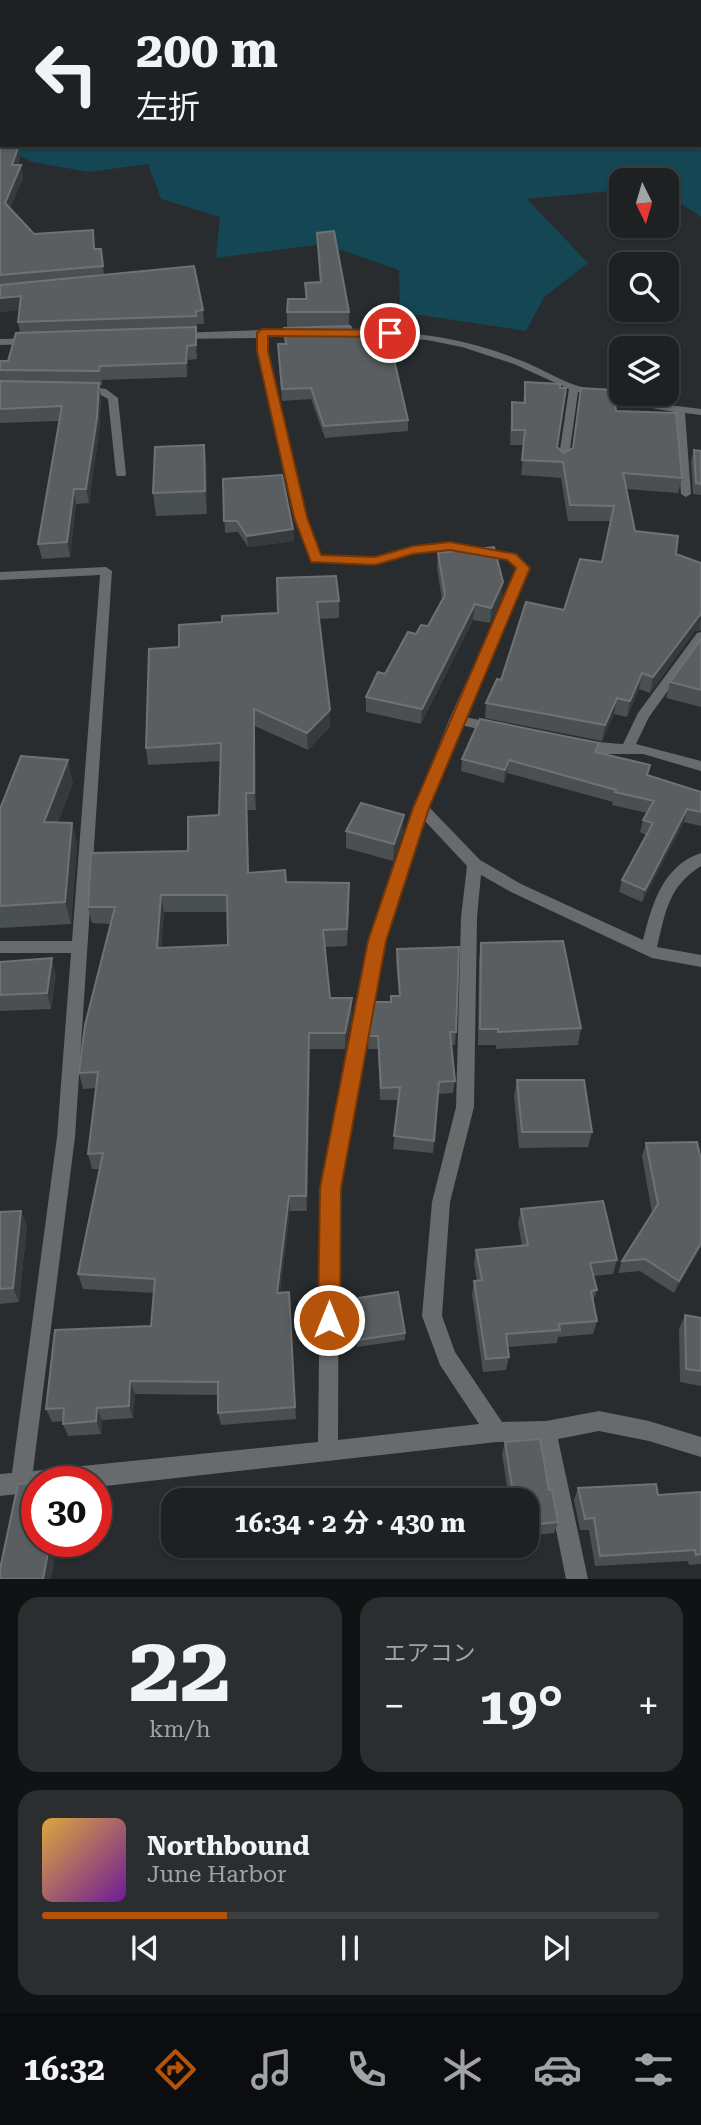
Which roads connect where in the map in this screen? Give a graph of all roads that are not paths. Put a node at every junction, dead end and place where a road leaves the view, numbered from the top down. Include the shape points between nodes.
1 (262, 333) junction
2 (315, 334) edge
3 (365, 334) edge
4 (165, 337) edge
5 (41, 341) edge
6 (0, 342) edge
7 (574, 388) junction
8 (71, 389) edge
9 (680, 410) junction
10 (701, 412) edge
11 (563, 463) edge
12 (121, 474) dead end
13 (686, 494) dead end
14 (0, 576) edge
15 (701, 636) edge
16 (456, 720) junction
17 (510, 730) edge
18 (563, 741) edge
19 (627, 749) junction
20 (701, 766) edge
21 (421, 808) junction
22 (701, 859) edge
23 (475, 864) junction
24 (0, 947) edge
25 (79, 947) junction
26 (649, 949) junction
27 (701, 961) edge
28 (547, 1431) junction
29 (497, 1432) junction
30 (701, 1447) edge
31 (328, 1451) junction
32 (10, 1484) edge
33 (577, 1579) edge

1 - 2 street
1 - 4 street
1 - 16 street via 301,517 315,559 375,561 450,546 512,557 523,568
3 - 7 street via 457,342 515,361
5 - 6 street
7 - 9 street
7 - 11 street
8 - 12 street via 102,391 113,398
9 - 10 street
9 - 13 street
14 - 25 street via 106,571
15 - 19 street via 643,716
16 - 17 street
16 - 21 street
18 - 19 street
19 - 20 street via 643,749
21 - 23 street
21 - 31 street via 377,941 330,1188
22 - 26 street via 682,870 664,890
23 - 26 street via 516,888
23 - 29 street via 469,917 465,1107 441,1202 432,1316 447,1358
24 - 25 street
25 - 32 street via 66,1137
26 - 27 street
28 - 29 street
28 - 30 street via 599,1421
28 - 33 street
29 - 31 street
31 - 32 street

